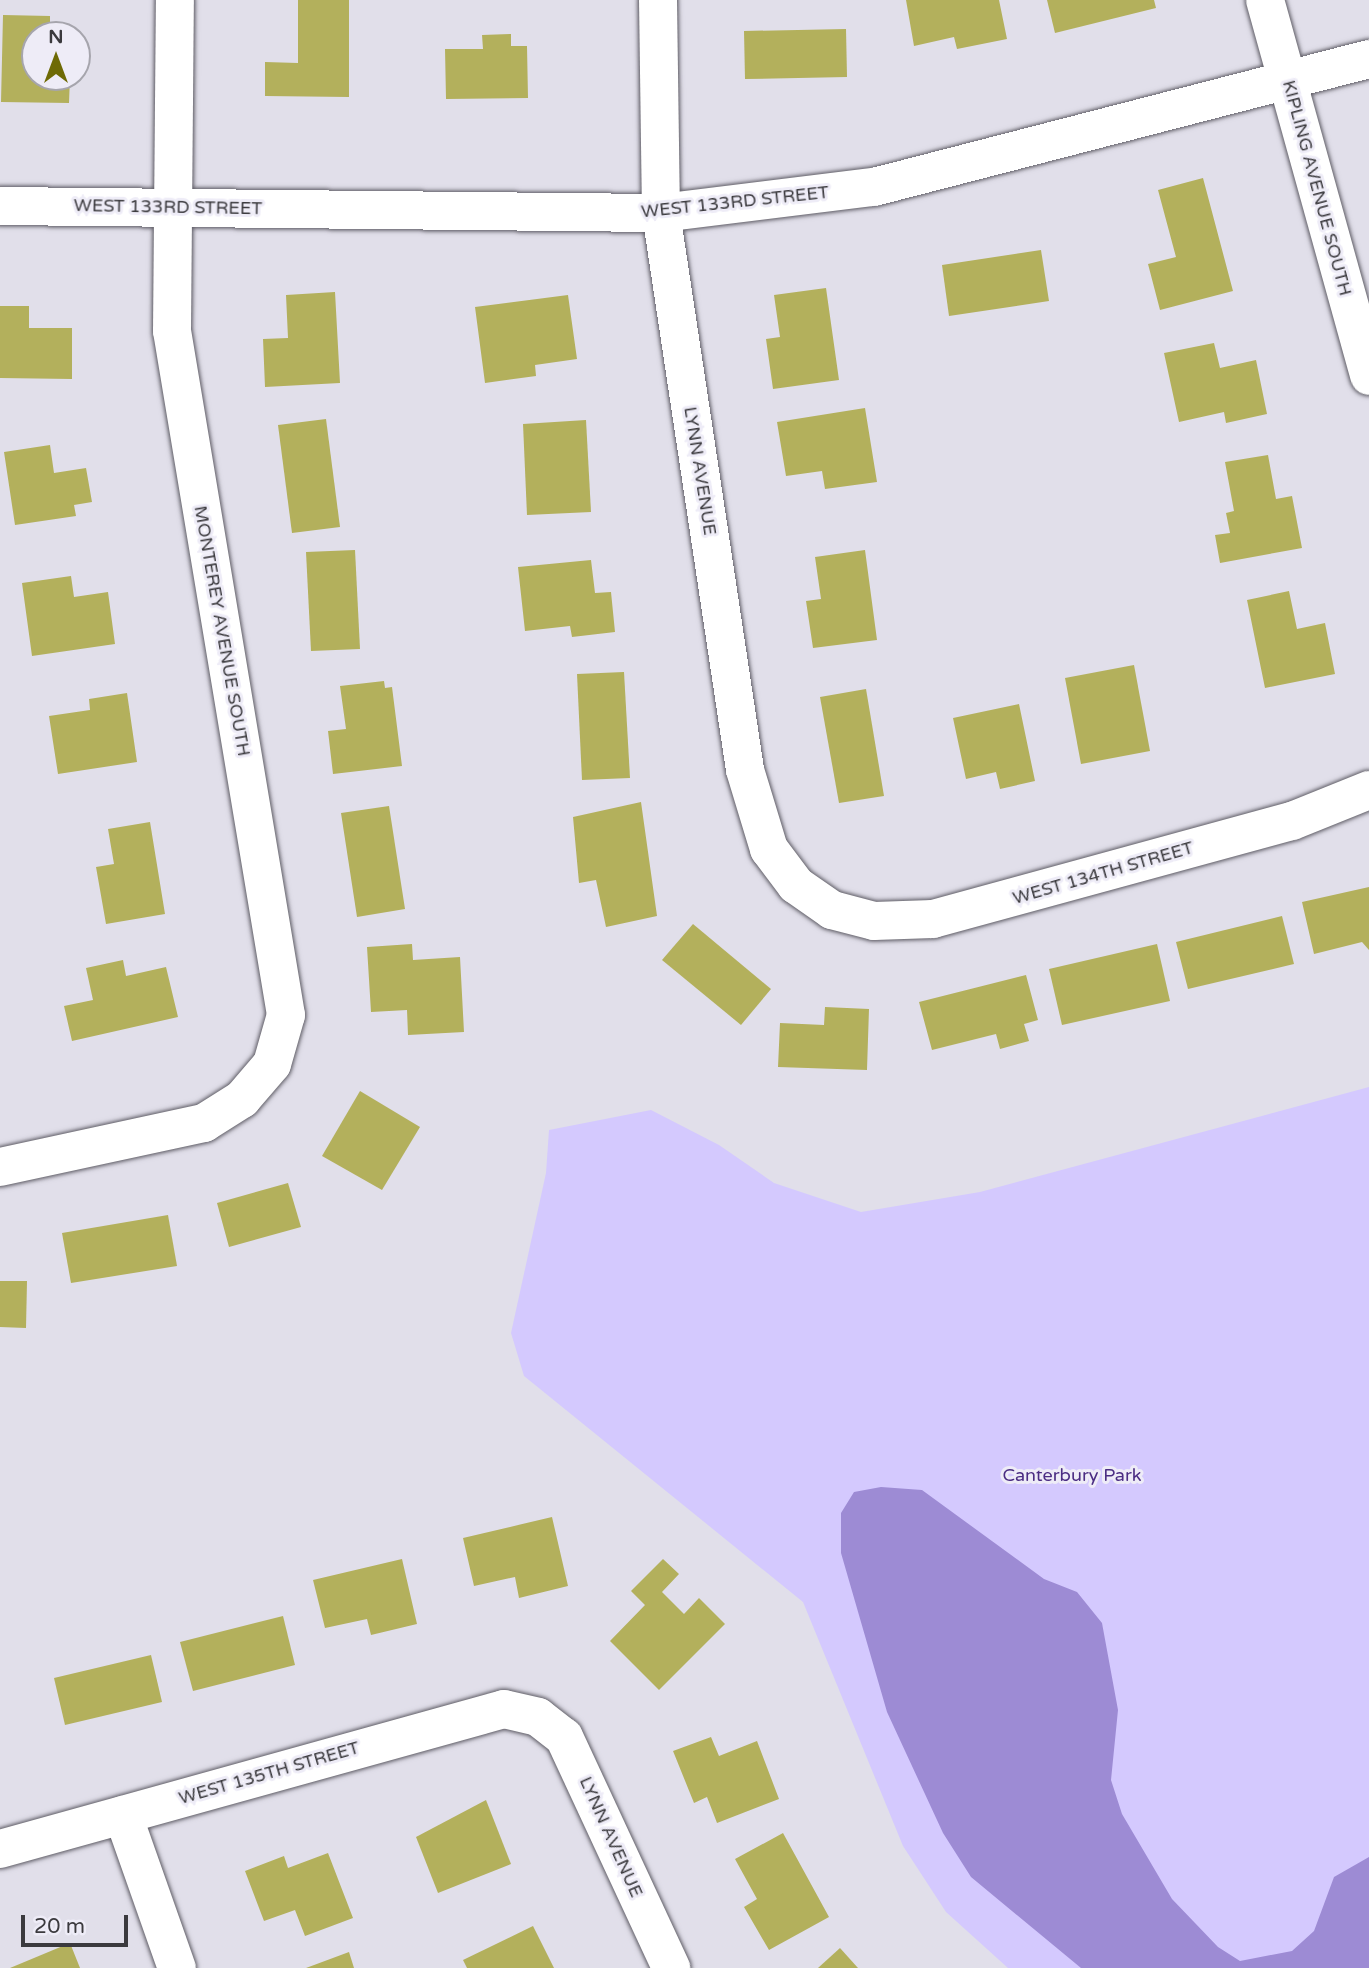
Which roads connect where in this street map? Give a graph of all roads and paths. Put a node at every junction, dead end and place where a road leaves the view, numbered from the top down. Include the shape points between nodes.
1 (175, 0) edge
2 (658, 0) edge
3 (1265, 0) edge
4 (1369, 59) edge
5 (1288, 81) junction
6 (0, 205) edge
7 (171, 207) junction
8 (661, 213) junction
9 (1369, 376) edge
10 (1369, 790) edge
11 (832, 910) joint
12 (0, 1167) edge
13 (538, 1717) joint
14 (123, 1815) junction
15 (0, 1849) edge
16 (177, 1968) edge
17 (671, 1968) edge

1 - 7 street, MONTEREY AVENUE SOUTH
2 - 8 street, LYNN AVENUE
3 - 5 street, KIPLING AVENUE SOUTH
4 - 5 street, WEST 133RD STREET
5 - 8 street, WEST 133RD STREET via 874,187
5 - 9 street, KIPLING AVENUE SOUTH
6 - 7 street, WEST 133RD STREET
7 - 8 street, WEST 133RD STREET
7 - 12 street, MONTEREY AVENUE SOUTH via 172,331 286,1014 272,1064 242,1099 204,1123
8 - 11 street, LYNN AVENUE via 755,815 796,885
10 - 11 street, WEST 134TH STREET via 1292,821 933,919 874,921
13 - 14 street, WEST 135TH STREET via 504,1709 469,1714
13 - 17 street, LYNN AVENUE via 564,1737 575,1757
14 - 15 street, WEST 135TH STREET
14 - 16 street

